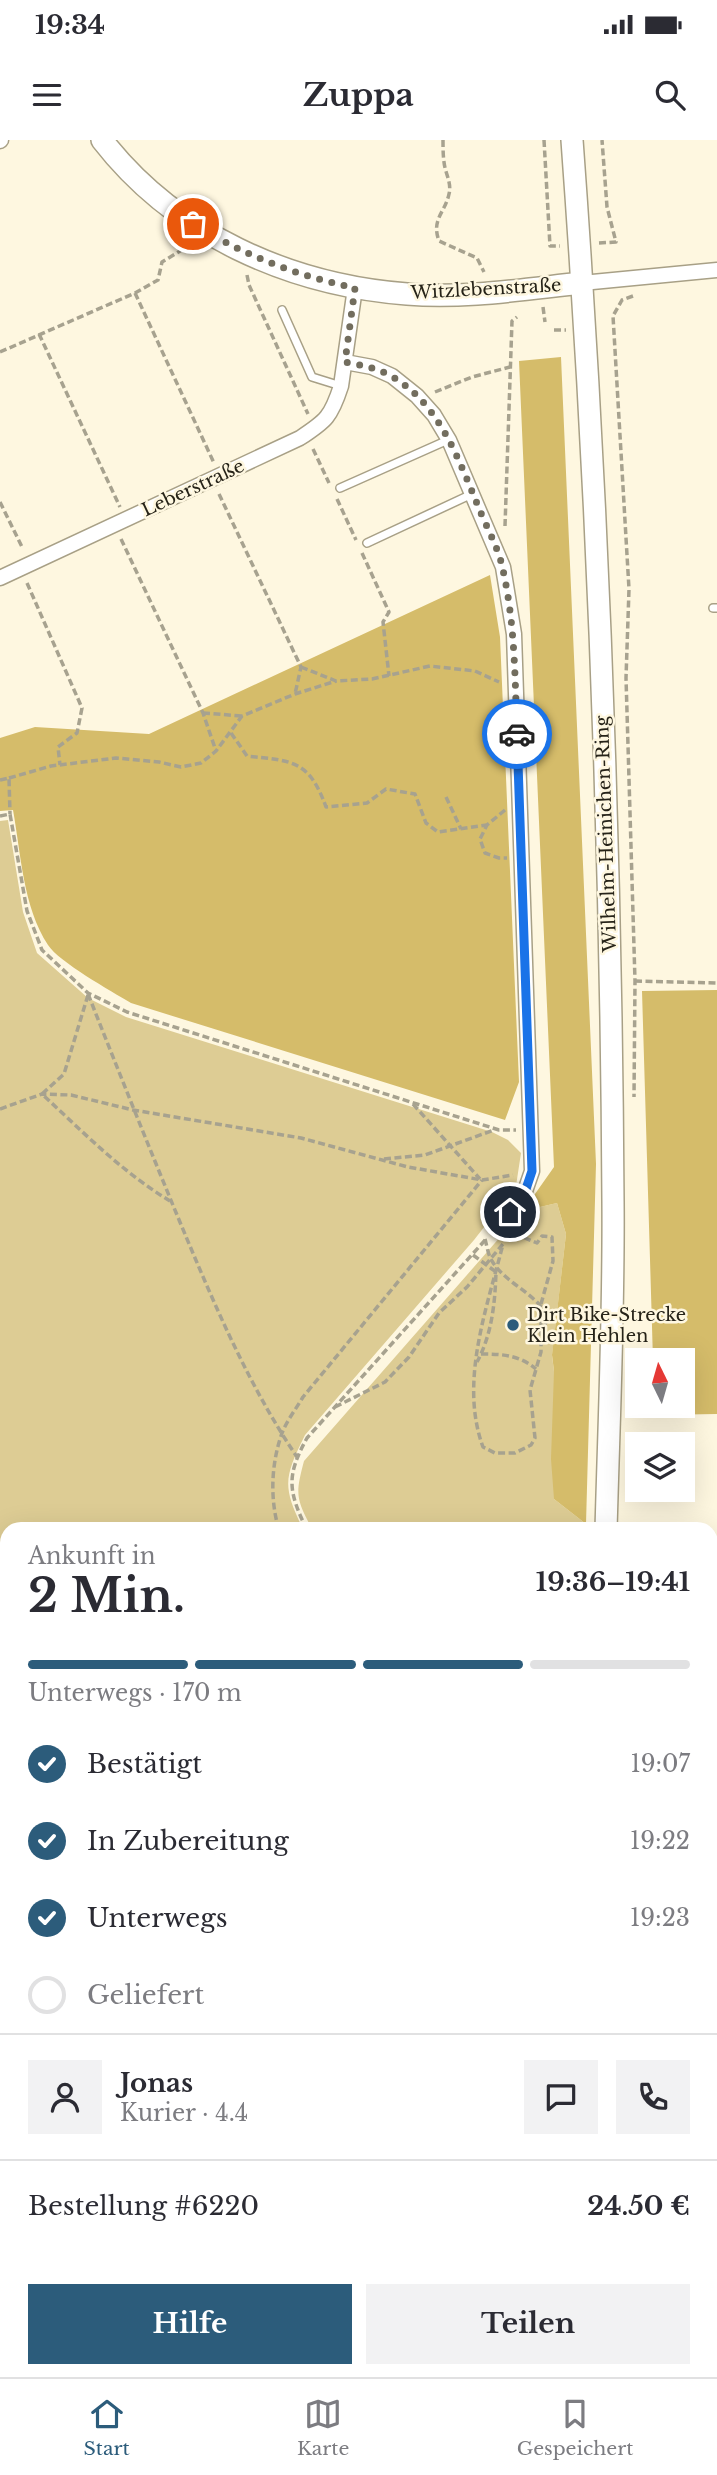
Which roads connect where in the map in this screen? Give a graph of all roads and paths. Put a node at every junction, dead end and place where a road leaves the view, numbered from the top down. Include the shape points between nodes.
1 (102, 140) edge
2 (443, 140) edge
3 (544, 140) edge
4 (572, 140) edge
5 (602, 140) edge
6 (616, 242) dead end
7 (190, 243) dead end
8 (550, 246) dead end
9 (717, 270) edge
10 (484, 272) dead end
11 (247, 275) dead end
12 (582, 283) junction
13 (355, 288) junction
14 (135, 293) junction
15 (282, 310) dead end
16 (517, 317) dead end
17 (39, 334) junction
18 (0, 352) edge
19 (345, 362) junction
20 (511, 367) junction
21 (341, 386) junction
22 (421, 401) junction
23 (323, 424) junction
24 (307, 434) junction
25 (449, 440) junction
26 (216, 477) junction
27 (340, 488) dead end
28 (473, 494) junction
29 (0, 502) edge
30 (120, 522) junction
31 (505, 527) dead end
32 (356, 541) dead end
33 (367, 543) dead end
34 (362, 553) dead end
35 (26, 566) junction
36 (0, 578) edge
37 (301, 667) junction
38 (389, 676) junction
39 (336, 681) junction
40 (516, 690) junction
41 (295, 694) junction
42 (203, 713) junction
43 (242, 716) junction
44 (230, 732) junction
45 (216, 751) junction
46 (60, 765) junction
47 (9, 778) junction
48 (0, 779) edge
49 (446, 797) dead end
50 (520, 805) junction
51 (10, 814) junction
52 (0, 816) edge
53 (487, 825) junction
54 (461, 829) junction
55 (522, 857) junction
56 (635, 981) dead end
57 (717, 983) edge
58 (88, 993) junction
59 (42, 1094) junction
60 (412, 1102) junction
61 (0, 1109) edge
62 (133, 1110) junction
63 (496, 1129) junction
64 (532, 1130) junction
65 (451, 1145) junction
66 (379, 1159) junction
67 (532, 1171) junction
68 (482, 1180) junction
69 (172, 1203) junction
70 (515, 1225) dead end
71 (497, 1226) joint
72 (485, 1239) junction
73 (472, 1254) junction
74 (490, 1259) junction
75 (486, 1264) junction
76 (496, 1270) junction
77 (541, 1304) junction
78 (481, 1354) junction
79 (474, 1367) junction
80 (536, 1368) junction
81 (335, 1407) junction
82 (281, 1434) junction
83 (297, 1457) junction
84 (277, 1522) edge
85 (303, 1522) edge
86 (606, 1522) edge

1 - 13 main road, Witzlebenstraße via 142,186 209,234 292,272
2 - 10 path via 449,194 439,214 439,241 477,258
3 - 8 path
4 - 12 main road, Wilhelm-Heinichen-Ring
5 - 6 path via 607,207
7 - 14 path via 162,262 158,280
9 - 12 street
11 - 23 path via 308,414
12 - 13 main road, Witzlebenstraße via 456,295
12 - 86 main road, Wilhelm-Heinichen-Ring via 609,881 613,1205
13 - 19 street
14 - 17 path
14 - 26 path
15 - 21 lane via 312,377
16 - 20 path via 512,321
17 - 18 path
17 - 30 path
19 - 21 street
19 - 22 street via 391,376
20 - 22 path via 442,388
20 - 31 path
21 - 23 street
22 - 25 street
23 - 24 street, Leberstraße
24 - 26 street, Leberstraße
24 - 32 path
25 - 27 lane
25 - 28 street
26 - 30 street, Leberstraße
26 - 37 path
28 - 33 lane
28 - 40 street via 503,567 514,634
29 - 35 path
30 - 35 street, Leberstraße
30 - 42 path
34 - 38 path via 389,612 383,622
35 - 36 street, Leberstraße
35 - 46 path via 82,708 77,733 58,747
37 - 39 path
37 - 41 path
38 - 39 path
38 - 40 path via 430,666 475,671
39 - 41 path
40 - 50 street
41 - 43 path
42 - 43 path
42 - 45 path
43 - 44 path
44 - 45 path
44 - 54 path via 247,756 290,761 317,783 326,807 367,803 386,789 405,792 415,794 426,823 438,832
45 - 46 path via 201,763 181,767 116,758
46 - 47 path
47 - 48 path
47 - 51 path
49 - 54 path
50 - 53 path via 501,811
50 - 55 street
51 - 52 path
51 - 58 path via 27,911 42,950
53 - 54 path
53 - 55 path via 480,839 485,853
55 - 64 street
56 - 57 path
58 - 59 path via 64,1074
58 - 60 path via 127,1012
58 - 62 path
59 - 61 path
59 - 62 path via 71,1095
59 - 69 path via 142,1185
60 - 63 path
60 - 65 path
62 - 66 path via 301,1138
62 - 69 path
63 - 64 path
63 - 65 path
64 - 67 street
65 - 66 path via 425,1155
65 - 68 path
66 - 68 path
67 - 68 path
67 - 71 street via 523,1198
68 - 82 path via 303,1397
69 - 82 path via 220,1318
70 - 77 path via 518,1235 537,1243 542,1236 552,1237 553,1261
71 - 72 path
72 - 73 path
72 - 74 path
73 - 75 path
73 - 81 path
74 - 75 path
74 - 76 path
74 - 76 path via 503,1244
75 - 76 path
75 - 81 path via 439,1313 385,1382
76 - 77 path
76 - 78 path via 495,1306
76 - 79 path
77 - 80 path via 548,1317
78 - 79 path
78 - 80 path via 507,1354
79 - 80 path via 475,1427 483,1447 495,1453 515,1453 536,1438 530,1390
81 - 83 path via 307,1438
82 - 83 path
82 - 84 path via 273,1474
83 - 85 path via 291,1486

